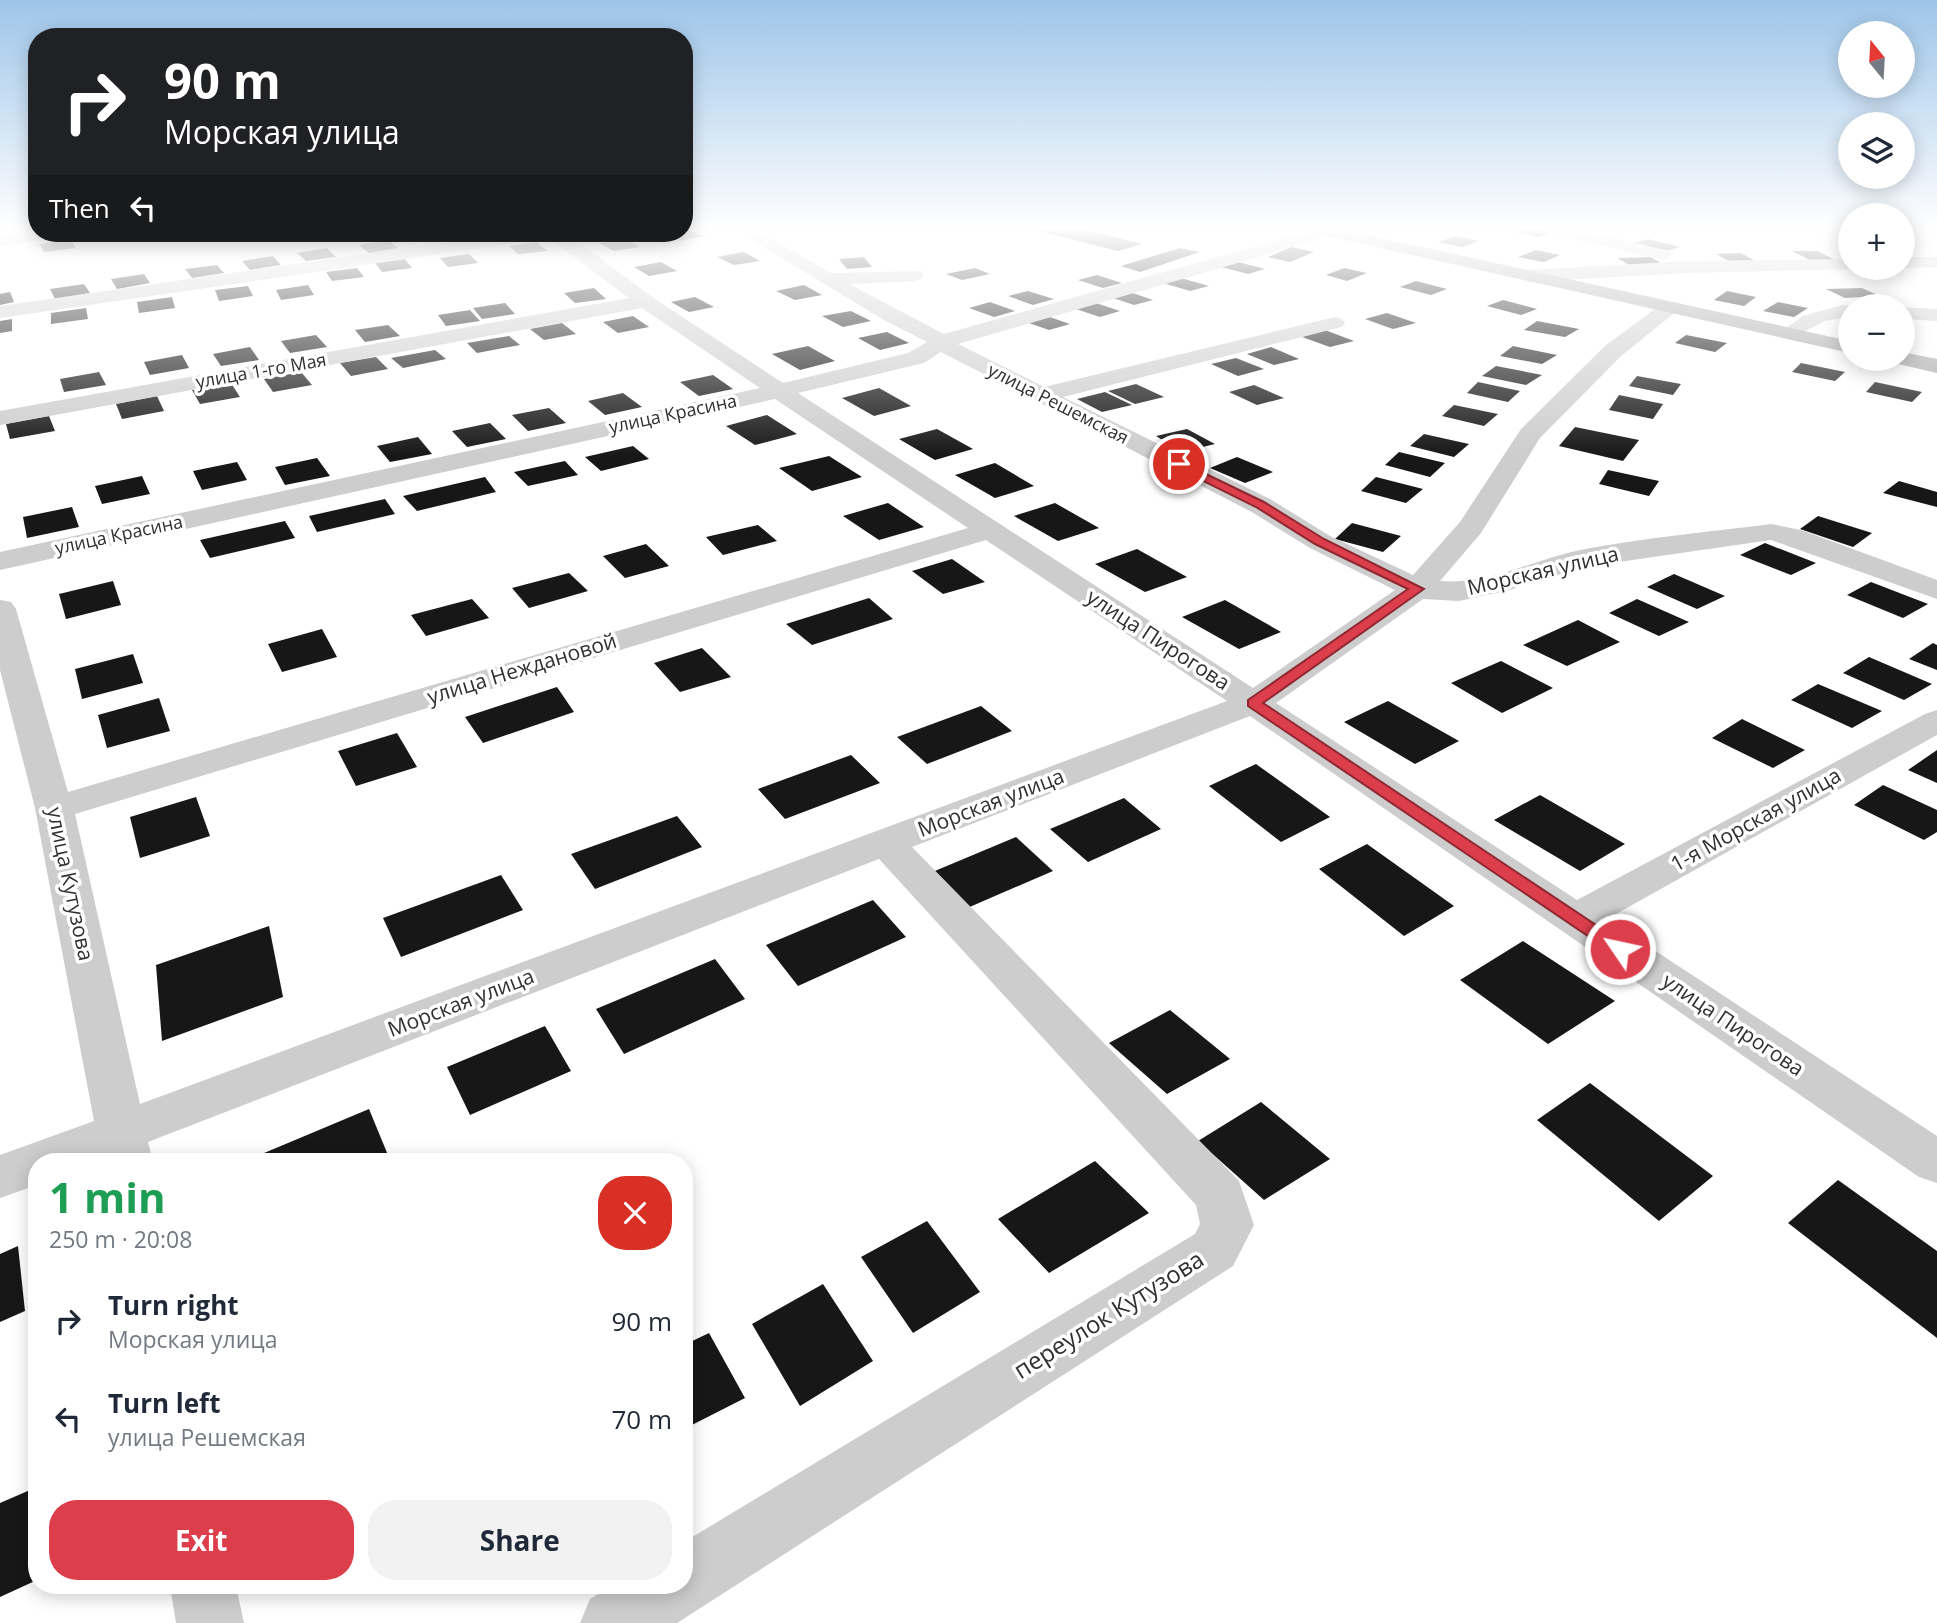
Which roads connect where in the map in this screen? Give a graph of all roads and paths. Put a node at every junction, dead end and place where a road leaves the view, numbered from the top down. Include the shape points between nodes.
1 (53, 305) edge
2 (624, 305) edge
3 (651, 305) edge
4 (875, 305) edge
5 (1069, 305) edge
6 (1660, 305) edge
7 (1670, 307) junction
8 (1838, 311) edge
9 (0, 312) edge
10 (1915, 314) edge
11 (1937, 315) edge
12 (1335, 323) dead end
13 (1789, 333) junction
14 (941, 342) junction
15 (1838, 343) edge
16 (1915, 361) edge
17 (1937, 366) edge
18 (779, 391) junction
19 (1042, 395) junction
20 (0, 418) edge
21 (990, 530) junction
22 (0, 561) edge
23 (1417, 589) junction
24 (1937, 590) edge
25 (0, 609) edge
26 (1254, 703) junction
27 (1937, 721) edge
28 (54, 808) junction
29 (886, 843) junction
30 (1574, 919) junction
31 (124, 1147) edge
32 (92, 1153) edge
33 (1937, 1162) edge
34 (28, 1167) edge
35 (0, 1177) edge
36 (693, 1574) edge
37 (205, 1594) edge
38 (662, 1594) edge
39 (210, 1623) edge
40 (614, 1623) edge

1 - 9 street
2 - 20 street, улица 1-го Мая
3 - 18 street, улица Пирогова
4 - 14 street, улица Решемская
5 - 14 street, улица Красина
6 - 7 main road
7 - 13 main road
7 - 23 street via 1570,390 1530,434 1471,527
8 - 13 street
10 - 11 street
12 - 19 street
13 - 15 main road
14 - 18 street, улица Красина via 916,358
14 - 19 street, улица Решемская
16 - 17 main road
18 - 21 street, улица Пирогова
18 - 22 street, улица Красина
19 - 23 street, улица Решемская
21 - 26 street, улица Пирогова
21 - 28 street, улица Неждановой
23 - 24 street, Морская улица via 1459,592 1580,559 1770,532
23 - 26 street, Морская улица
25 - 28 street, улица Кутузова
26 - 29 street, Морская улица
26 - 30 street, улица Пирогова
27 - 30 street, 1-я Морская улица
28 - 31 street, улица Кутузова
29 - 31 street, Морская улица
29 - 36 street, переулок Кутузова via 1220,1196 1227,1225 1214,1250
30 - 33 street, улица Пирогова
31 - 32 street, Морская улица
34 - 35 street, Морская улица
37 - 39 street
38 - 40 street

